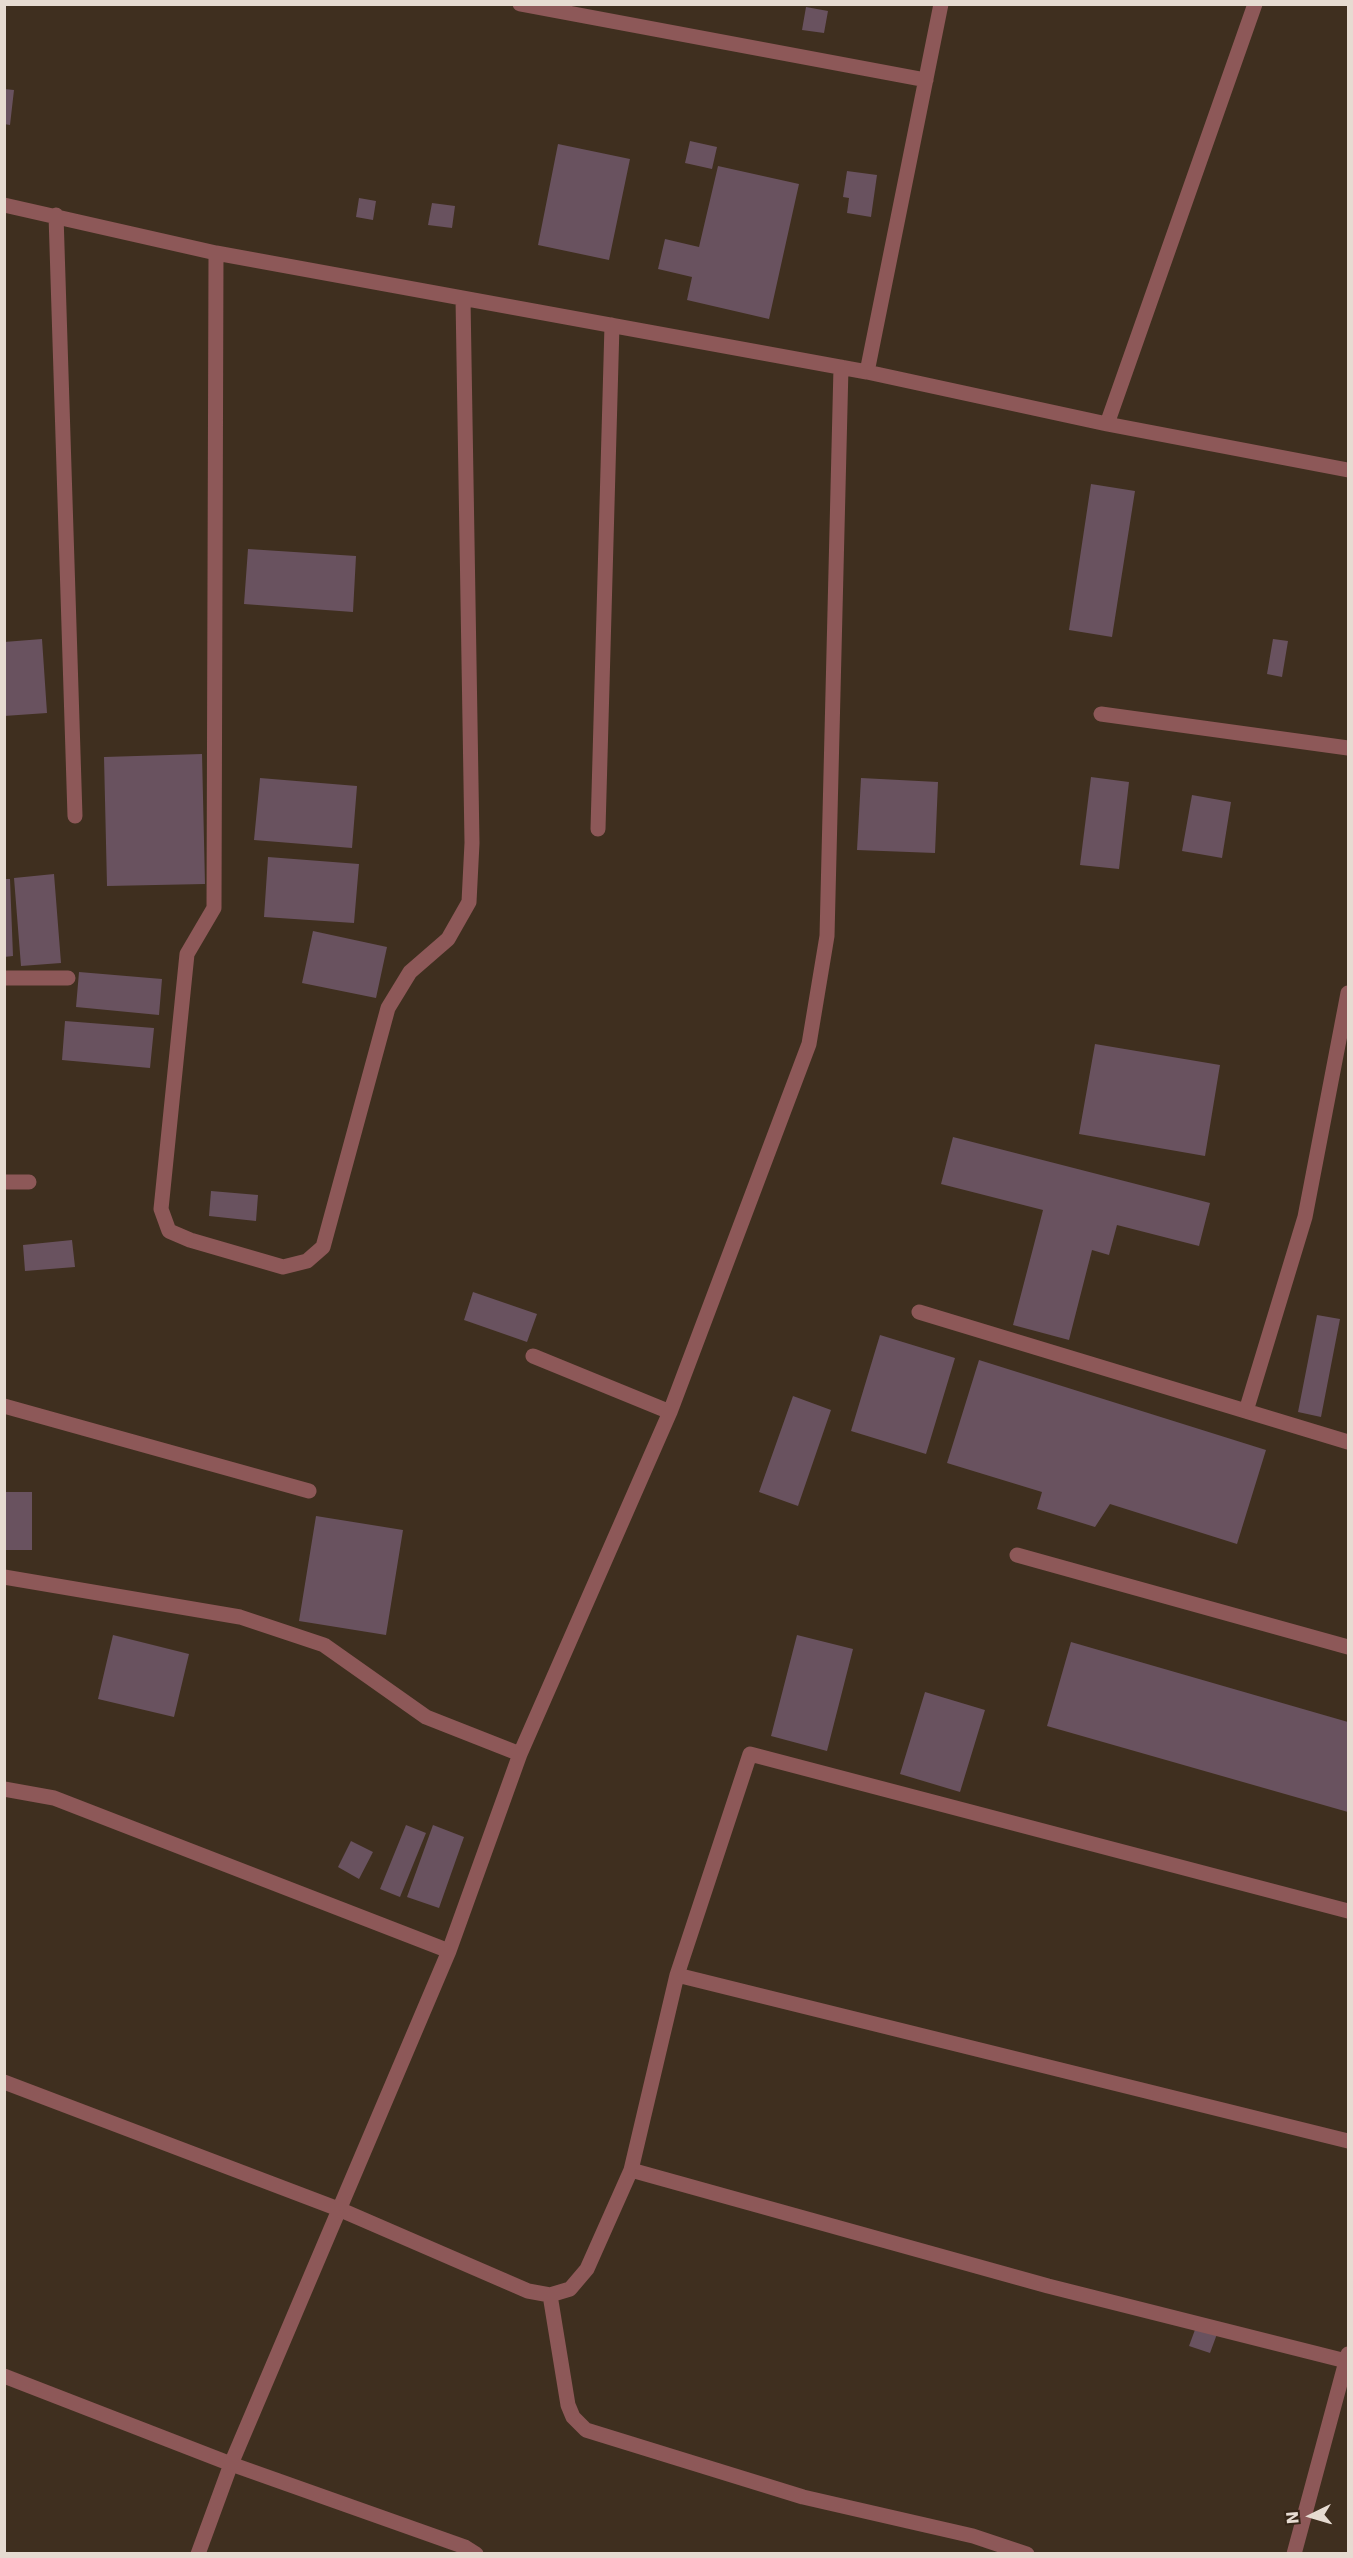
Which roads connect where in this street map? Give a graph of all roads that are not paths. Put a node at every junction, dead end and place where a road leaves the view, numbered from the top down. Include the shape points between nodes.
1 (520, 4) edge
2 (941, 4) edge
3 (1255, 4) edge
4 (926, 80) junction
5 (4, 205) edge
6 (56, 215) junction
7 (216, 253) junction
8 (463, 298) junction
9 (612, 325) junction
10 (841, 367) junction
11 (867, 372) junction
12 (1107, 424) junction
13 (1348, 471) edge
14 (1101, 714) dead end
15 (1348, 748) edge
16 (75, 816) dead end
17 (598, 829) dead end
18 (4, 978) edge
19 (68, 978) dead end
20 (1348, 993) edge
21 (4, 1182) edge
22 (29, 1182) dead end
23 (919, 1312) dead end
24 (533, 1356) dead end
25 (4, 1406) edge
26 (1246, 1411) junction
27 (670, 1412) junction
28 (1348, 1442) edge
29 (309, 1491) dead end
30 (1017, 1555) dead end
31 (4, 1577) edge
32 (1348, 1647) edge
33 (520, 1754) junction
34 (4, 1790) edge
35 (1348, 1911) edge
36 (449, 1951) junction
37 (677, 1975) junction
38 (4, 2082) edge
39 (1348, 2141) edge
40 (631, 2170) junction
41 (341, 2210) junction
42 (550, 2295) junction
43 (1347, 2357) edge
44 (4, 2376) edge
45 (231, 2464) junction
46 (198, 2553) edge
47 (476, 2553) edge
48 (1027, 2553) edge
49 (1294, 2553) edge

1 - 4 street
2 - 4 street
3 - 12 street
4 - 11 street
5 - 6 street
6 - 7 street
6 - 16 street
7 - 8 street
7 - 8 street via 214,908 187,954 161,1209 169,1231 283,1266 307,1261 323,1247 388,1008 410,972 448,939 469,902 472,843
8 - 9 street
9 - 10 street
9 - 17 street
10 - 11 street
10 - 27 street via 826,936 811,1033
11 - 12 street
12 - 13 street
14 - 15 street
18 - 19 street
20 - 26 street via 1305,1217
21 - 22 street
23 - 26 street
24 - 27 street
25 - 29 street
26 - 28 street
27 - 33 street
30 - 32 street
31 - 33 street via 240,1617 324,1645 426,1717
33 - 36 street
34 - 36 street via 54,1798
35 - 37 street via 750,1754
36 - 41 street
37 - 39 street
37 - 40 street
38 - 41 street
40 - 42 street via 587,2269 570,2289
40 - 43 street via 1048,2286
41 - 42 street via 528,2291
41 - 45 street
42 - 48 street via 568,2405 586,2430 803,2497 973,2536
43 - 49 street
44 - 45 street
45 - 46 street
45 - 47 street

